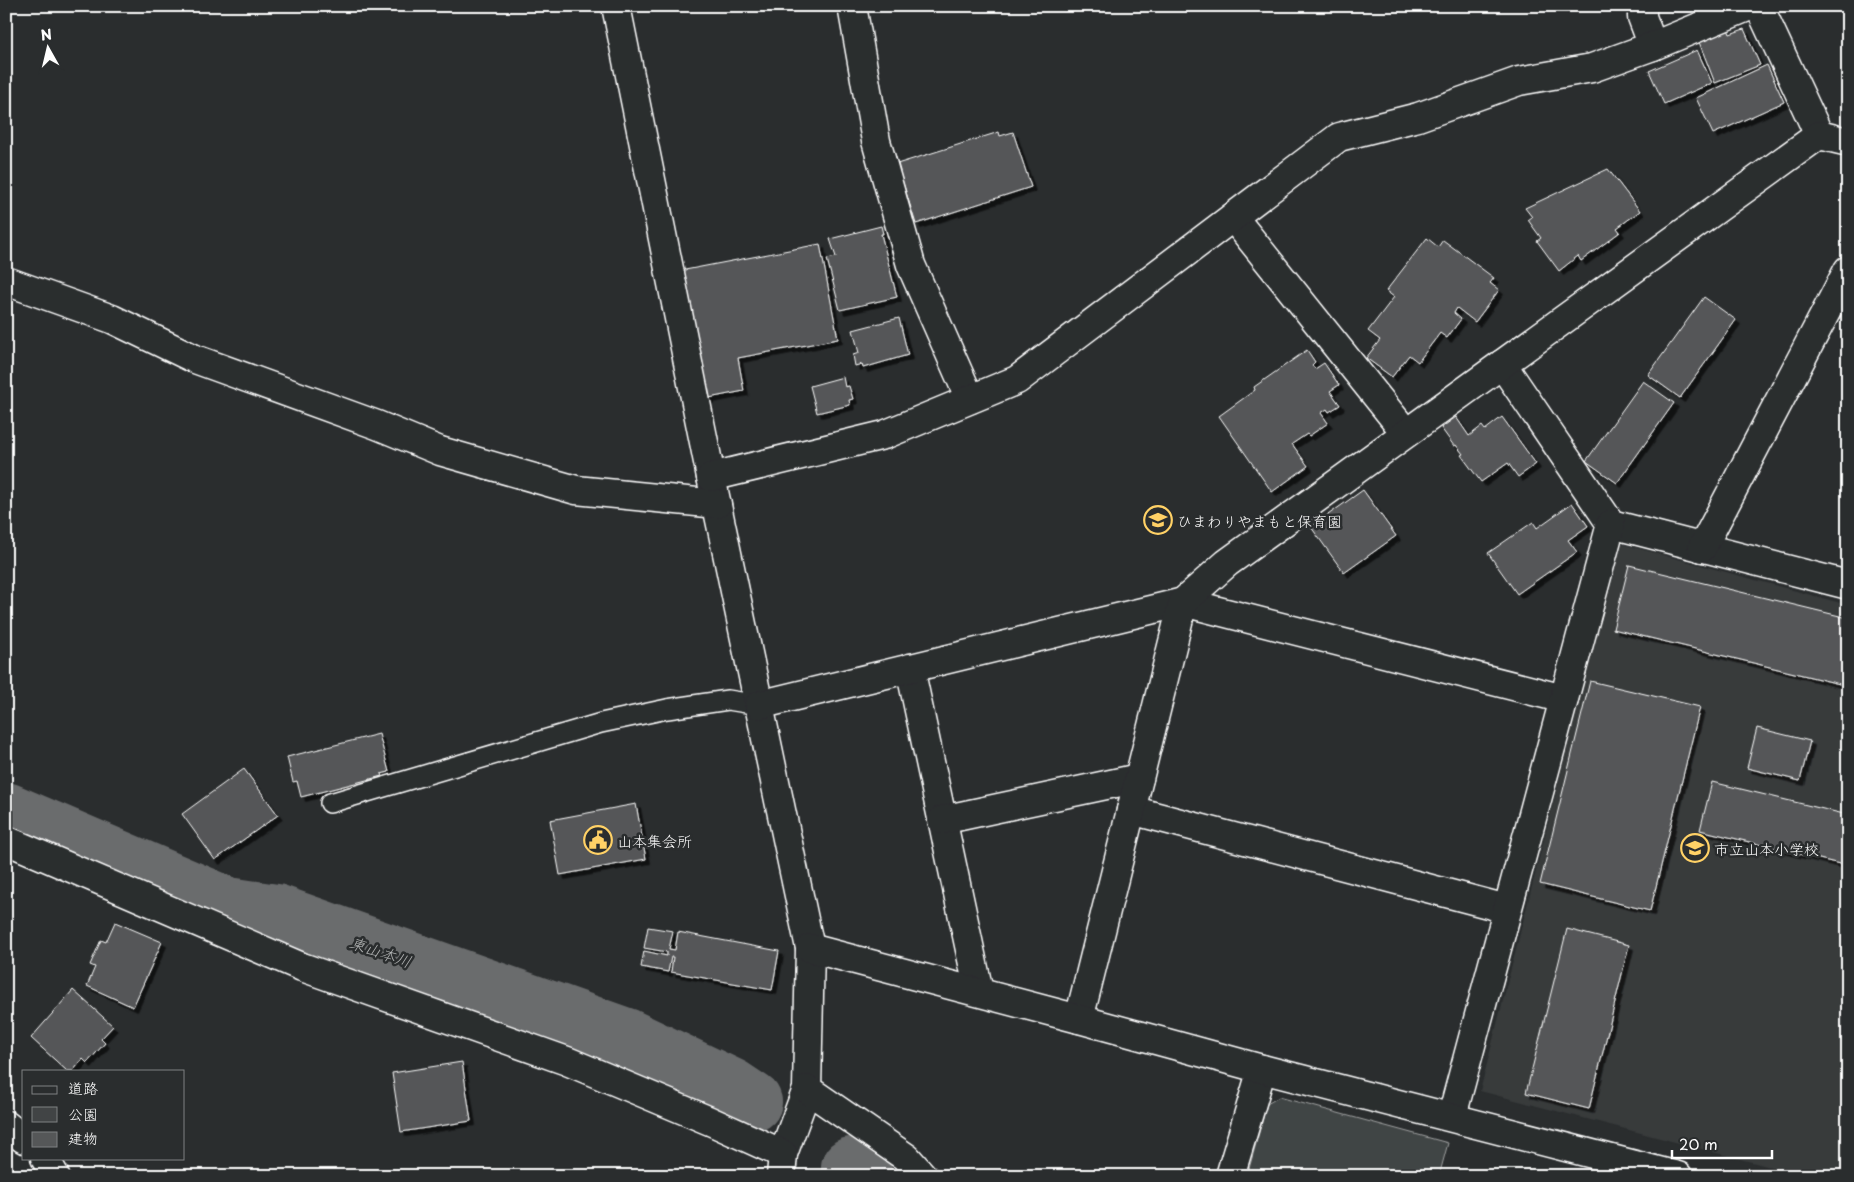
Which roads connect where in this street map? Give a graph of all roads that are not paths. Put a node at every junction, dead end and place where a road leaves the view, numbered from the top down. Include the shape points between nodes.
1 (616, 6) edge
2 (852, 6) edge
3 (1642, 6) edge
4 (1750, 6) edge
5 (1759, 6) edge
6 (1653, 46) junction
7 (1819, 135) junction
8 (1848, 142) edge
9 (1233, 217) junction
10 (1848, 270) edge
11 (6, 281) edge
12 (1502, 364) junction
13 (970, 399) junction
14 (1406, 433) junction
15 (711, 477) junction
16 (717, 504) junction
17 (1611, 524) junction
18 (1702, 548) junction
19 (1848, 585) edge
20 (1183, 602) junction
21 (910, 668) junction
22 (1564, 698) junction
23 (759, 705) junction
24 (1139, 778) junction
25 (330, 803) dead end
26 (1131, 810) junction
27 (942, 820) junction
28 (6, 840) edge
29 (1507, 909) junction
30 (810, 948) junction
31 (980, 992) junction
32 (1079, 1018) junction
33 (1262, 1069) junction
34 (807, 1089) junction
35 (1452, 1116) junction
36 (6, 1125) edge
37 (22, 1137) edge
38 (46, 1160) edge
39 (782, 1165) edge
40 (55, 1176) edge
41 (801, 1176) edge
42 (923, 1176) edge
43 (1230, 1176) edge
44 (1678, 1176) edge

1 - 15 street
2 - 13 street via 876,140 911,265
3 - 6 street via 1642,17
4 - 6 street
5 - 7 street
6 - 9 street via 1592,68 1518,81 1418,117 1339,137
7 - 8 street
7 - 12 street
9 - 13 street via 1017,380
9 - 14 street
10 - 18 street
11 - 16 street via 112,319 195,359 440,451 576,490
12 - 14 street
12 - 17 street
13 - 15 street via 884,435
14 - 20 street via 1226,563
15 - 16 street
16 - 23 street
17 - 18 street
17 - 22 street
18 - 19 street
20 - 21 street
20 - 22 street
20 - 24 street
21 - 23 street
21 - 27 street
22 - 29 street
23 - 25 lane via 728,700 601,723
23 - 30 street
24 - 26 street
24 - 27 street
26 - 29 street
26 - 32 street
27 - 31 street
28 - 39 street via 302,967 567,1061 710,1121
29 - 35 street
30 - 31 street
30 - 34 street
31 - 32 street
32 - 33 street
33 - 35 street
33 - 43 street
34 - 39 street
34 - 42 street via 907,1158
35 - 44 street
36 - 37 street
38 - 40 street
39 - 41 street

